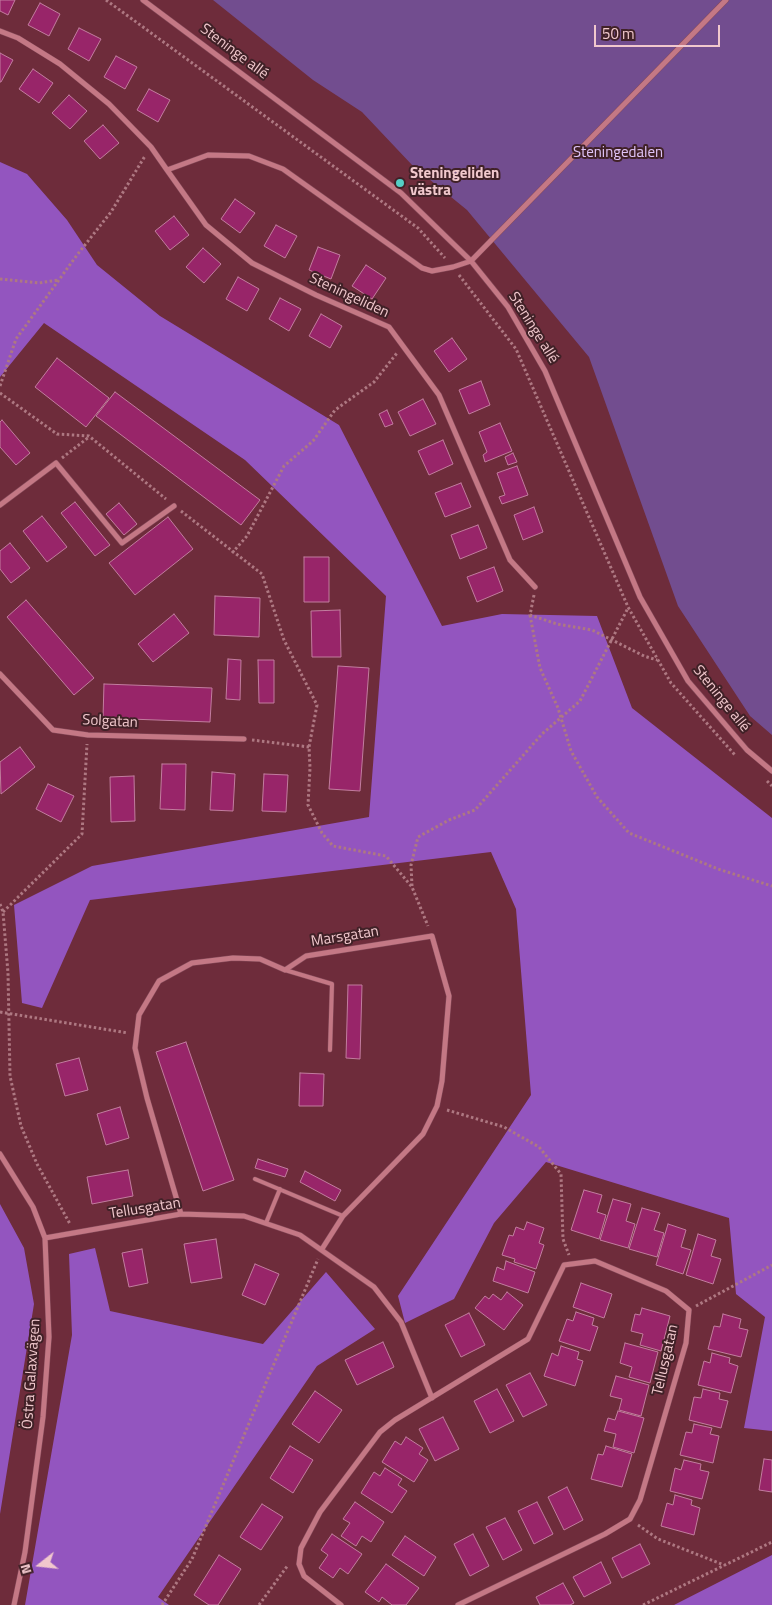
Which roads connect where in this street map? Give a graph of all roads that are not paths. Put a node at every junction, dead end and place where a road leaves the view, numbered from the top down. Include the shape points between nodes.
1 (143, 0) edge
2 (726, 0) edge
3 (0, 31) edge
4 (167, 170) junction
5 (471, 261) junction
6 (0, 505) edge
7 (174, 506) road end
8 (535, 587) road end
9 (0, 674) edge
10 (244, 739) road end
11 (772, 772) edge
12 (285, 970) junction
13 (330, 1050) dead end
14 (0, 1154) edge
15 (255, 1179) dead end
16 (280, 1189) junction
17 (181, 1214) junction
18 (343, 1216) junction
19 (266, 1223) junction
20 (45, 1238) junction
21 (322, 1249) junction
22 (432, 1398) junction
23 (14, 1605) edge
24 (341, 1605) edge
25 (458, 1605) edge

1 - 5 street, Steninge allé via 401,193
2 - 5 street
3 - 4 street, Steningeliden via 18,38 60,64 109,104 151,147
4 - 5 street via 208,155 249,156 283,169 422,268 432,271
4 - 8 street, Steningeliden via 206,225 252,263 389,327 439,395 510,560
5 - 11 street, Steninge allé via 508,307 545,371 640,597 688,681 747,750
6 - 7 street via 56,463 122,543
9 - 10 street, Solgatan via 53,730 88,735
12 - 13 lane via 332,984
12 - 17 street via 260,959 233,958 192,963 159,981 139,1015 135,1048
12 - 18 street, Marsgatan via 306,956 432,936 449,996 442,1081 437,1106 424,1134
14 - 20 street, Östra Galaxvägen via 33,1207
15 - 16 lane
16 - 18 lane
16 - 19 lane
17 - 19 street, Tellusgatan via 244,1216
17 - 20 street, Tellusgatan
18 - 21 street
19 - 21 street, Tellusgatan via 300,1234
20 - 23 street, Östra Galaxvägen via 50,1337 25,1552
21 - 22 street, Tellusgatan via 374,1287 401,1322
22 - 24 street via 380,1432 320,1512 301,1548 299,1564 304,1576
22 - 25 street, Tellusgatan via 528,1339 564,1265 595,1262 666,1291 689,1310 686,1344 640,1500 630,1520

